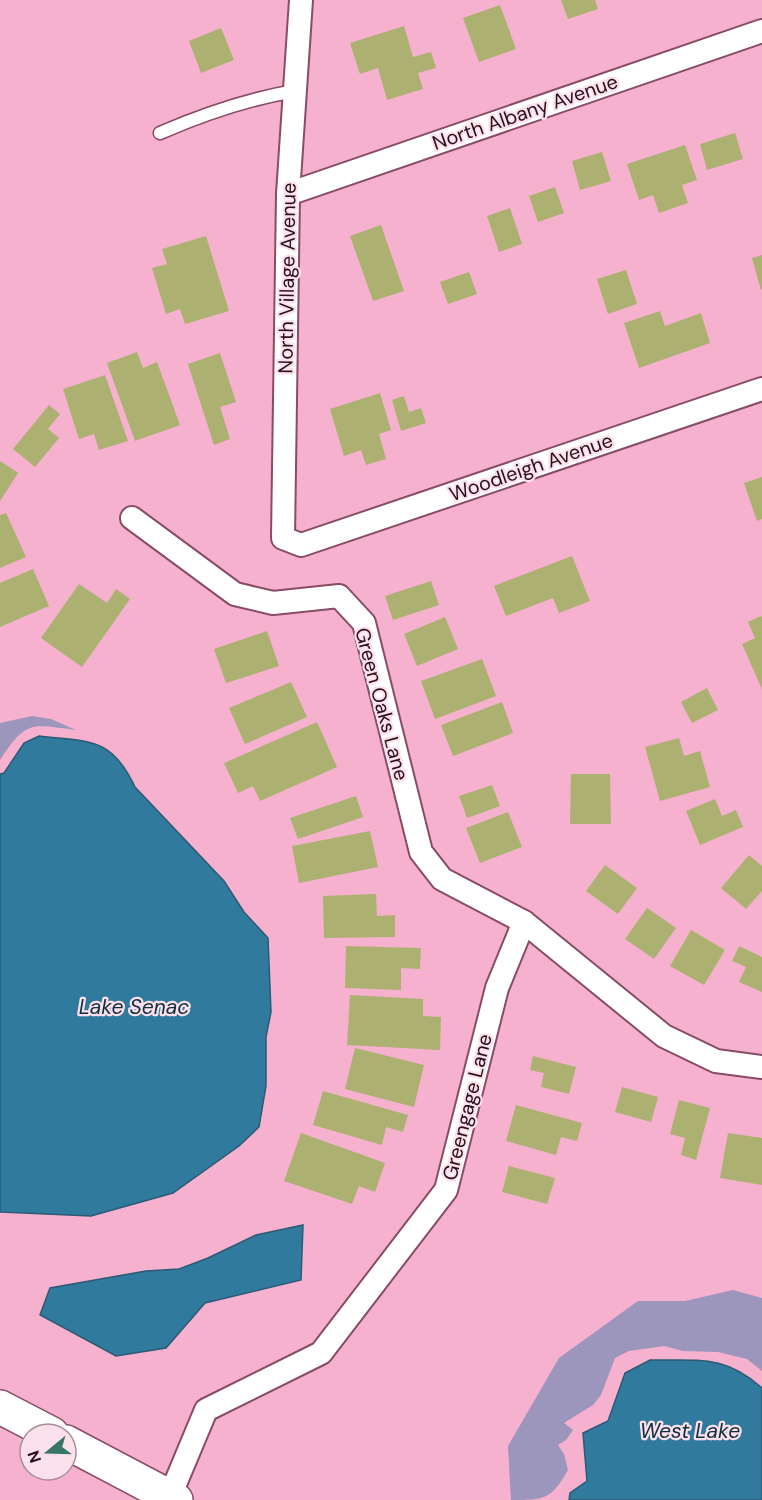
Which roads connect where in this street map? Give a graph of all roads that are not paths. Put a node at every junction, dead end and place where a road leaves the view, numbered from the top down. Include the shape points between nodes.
1 (301, 0) edge
2 (762, 31) edge
3 (295, 91) junction
4 (159, 133) dead end
5 (288, 194) junction
6 (762, 389) edge
7 (132, 518) dead end
8 (301, 545) joint
9 (524, 922) junction
10 (762, 1067) edge
11 (0, 1407) edge
12 (29, 1422) edge
13 (78, 1448) edge
14 (173, 1498) edge

1 - 3 street, North Village Avenue
2 - 5 street, North Albany Avenue
3 - 4 lane via 236,104
3 - 5 street, North Village Avenue
5 - 8 street, North Village Avenue via 283,538
6 - 8 street, Woodleigh Avenue
7 - 9 street, Green Oaks Lane via 235,594 273,603 339,596 364,623 421,852 442,879
9 - 10 street via 664,1036 716,1061
9 - 14 street, Greengage Lane via 498,988 446,1191 321,1353 206,1410
11 - 12 main road
13 - 14 main road

